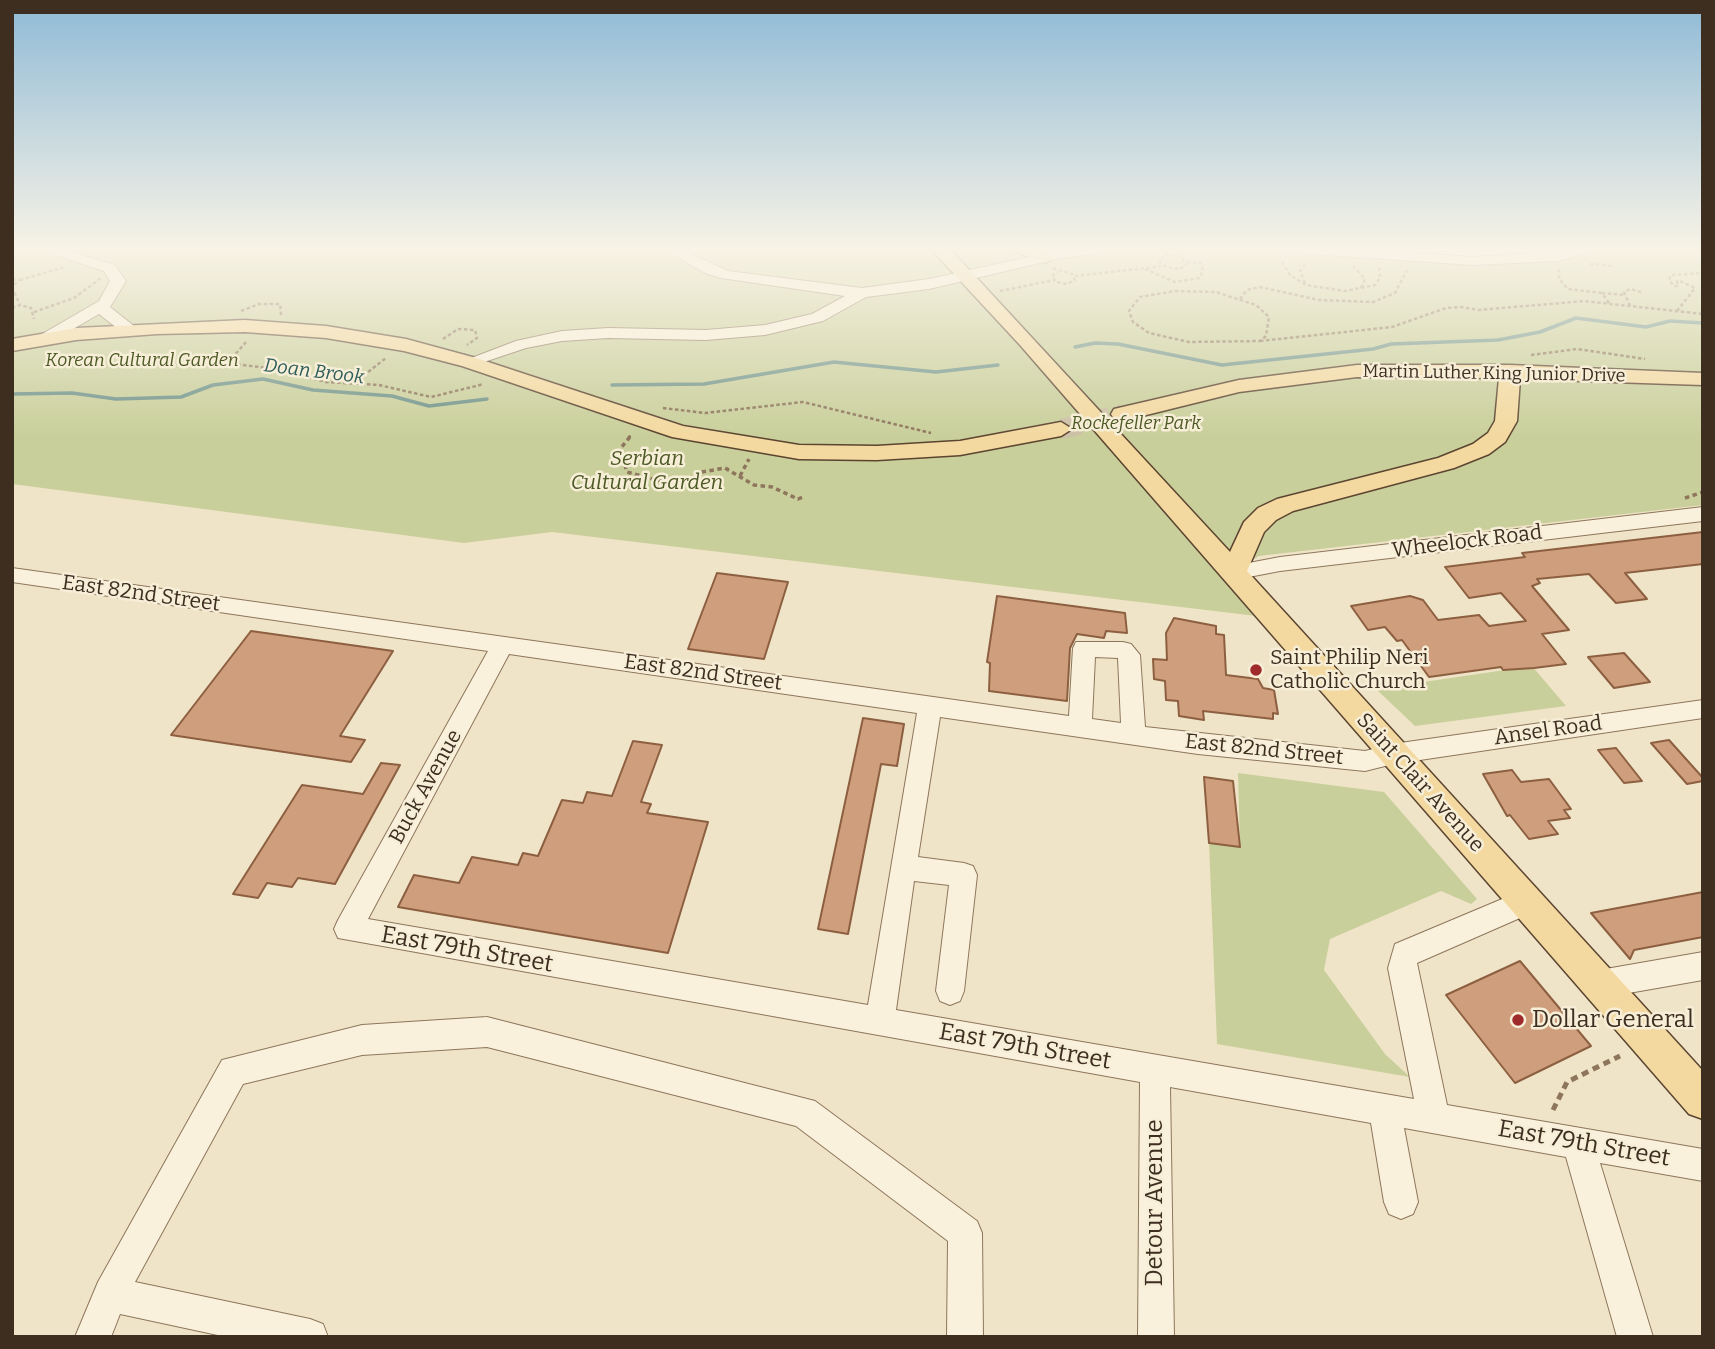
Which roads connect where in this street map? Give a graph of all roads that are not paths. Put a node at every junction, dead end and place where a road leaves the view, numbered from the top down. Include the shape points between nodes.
1 (87, 311) edge
2 (105, 311) edge
3 (832, 311) edge
4 (998, 311) edge
5 (36, 327) junction
6 (128, 329) junction
7 (12, 345) edge
8 (468, 354) junction
9 (1510, 371) junction
10 (1703, 379) edge
11 (1122, 414) tunnel mouth
12 (1061, 429) tunnel mouth
13 (1703, 514) edge
14 (1233, 572) junction
15 (12, 575) edge
16 (503, 645) junction
17 (930, 706) junction
18 (1703, 709) edge
19 (1080, 727) junction
20 (1134, 734) junction
21 (1393, 754) junction
22 (903, 867) junction
23 (1526, 902) junction
24 (348, 929) joint
25 (1703, 966) edge
26 (1600, 984) junction
27 (950, 991) dead end
28 (880, 1022) junction
29 (1155, 1070) junction
30 (1703, 1100) edge
31 (1385, 1110) junction
32 (1434, 1118) junction
33 (1578, 1143) junction
34 (1703, 1164) edge
35 (1401, 1202) dead end
36 (110, 1294) junction
37 (93, 1337) edge
38 (310, 1337) edge
39 (964, 1337) edge
40 (1156, 1337) edge
41 (1635, 1337) edge

1 - 5 street
2 - 6 street
3 - 8 street via 765,330 562,336
4 - 14 main road, Saint Clair Avenue
5 - 6 main road
5 - 7 main road
6 - 8 main road via 230,326 318,331
8 - 12 main road via 607,410 680,432 788,450 877,453 960,448
9 - 10 main road, Martin Luther King Junior Drive
9 - 11 main road, Martin Luther King Junior Drive via 1408,369 1295,377 1220,389
9 - 14 main road via 1506,421 1497,437 1481,449 1446,463 1285,505 1253,528
13 - 14 street, Wheelock Road
14 - 21 main road, Saint Clair Avenue
15 - 16 street, East 82nd Street
16 - 17 street, East 82nd Street
16 - 24 street, Buck Avenue
17 - 19 street, East 82nd Street
17 - 22 street
18 - 21 street, Ansel Road
19 - 20 street, East 82nd Street
19 - 20 street via 1084,648 1122,650 1129,655
20 - 21 street, East 82nd Street via 1365,761
21 - 23 main road, Saint Clair Avenue
22 - 27 street via 964,875
22 - 28 street
23 - 26 main road, Saint Clair Avenue
23 - 32 street via 1405,954 1402,968
24 - 28 street, East 79th Street
25 - 26 street
26 - 30 main road, Saint Clair Avenue
28 - 29 street, East 79th Street
29 - 31 street, East 79th Street
29 - 40 street, Detour Avenue
31 - 32 street, East 79th Street
31 - 35 street
32 - 33 street, East 79th Street
33 - 34 street, East 79th Street
33 - 41 street
36 - 37 street
36 - 38 street
36 - 39 street via 233,1070 362,1040 487,1032 804,1112 965,1233

